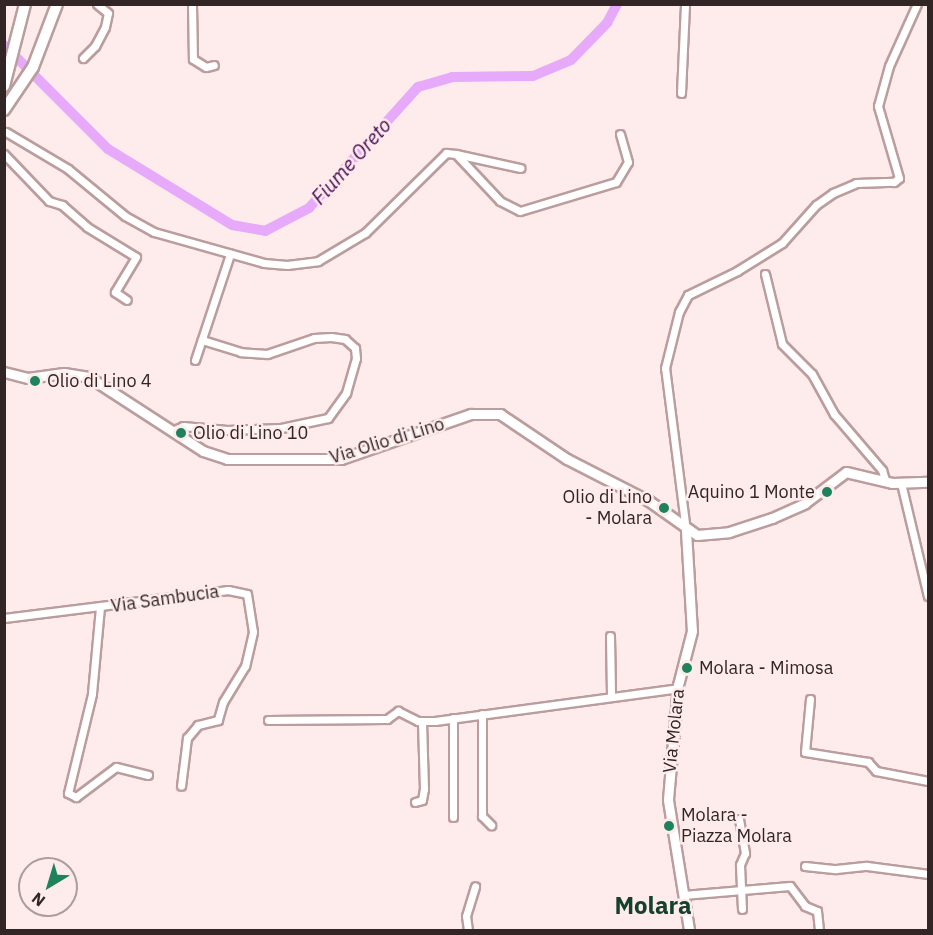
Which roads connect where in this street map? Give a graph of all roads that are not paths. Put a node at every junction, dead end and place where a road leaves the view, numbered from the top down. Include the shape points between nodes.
1 (25, 4) edge
2 (57, 4) edge
3 (98, 4) edge
4 (192, 4) edge
5 (685, 4) edge
6 (917, 4) edge
7 (83, 58) dead end
8 (214, 65) dead end
9 (5, 86) edge
10 (681, 93) dead end
11 (4, 110) edge
12 (6, 132) edge
13 (620, 134) dead end
14 (4, 154) edge
15 (456, 154) junction
16 (520, 168) dead end
17 (230, 254) junction
18 (765, 274) dead end
19 (127, 300) dead end
20 (202, 340) junction
21 (195, 360) dead end
22 (4, 372) edge
23 (172, 431) junction
24 (885, 480) junction
25 (928, 482) edge
26 (901, 483) junction
27 (686, 531) junction
28 (928, 596) edge
29 (100, 607) junction
30 (4, 618) edge
31 (610, 636) dead end
32 (678, 688) junction
33 (611, 695) junction
34 (810, 699) dead end
35 (482, 714) junction
36 (453, 718) junction
37 (268, 720) dead end
38 (422, 721) junction
39 (148, 775) dead end
40 (928, 782) edge
41 (181, 786) dead end
42 (415, 801) dead end
43 (453, 817) dead end
44 (739, 819) dead end
45 (491, 825) dead end
46 (805, 866) dead end
47 (928, 874) edge
48 (475, 886) dead end
49 (741, 890) junction
50 (683, 895) junction
51 (742, 909) dead end
52 (468, 930) edge
53 (689, 930) edge
54 (819, 930) edge

1 - 9 main road
2 - 11 main road via 33,67
3 - 7 street via 108,13 105,27
4 - 8 street via 193,59 206,67
5 - 10 street
6 - 27 street via 889,66 878,106 899,178 885,184 856,183 833,193 816,205 782,243 688,295 679,312 666,368
12 - 17 street via 68,169 125,216 154,232
13 - 15 street via 628,162 616,182 520,211 500,201
14 - 19 street via 50,201 62,205 87,227 136,256 114,292
15 - 16 street
15 - 17 street via 437,157 365,233 318,261 264,264
17 - 20 street
18 - 24 street via 782,344 812,374 834,414 882,470
20 - 21 street
20 - 23 street via 241,352 267,354 314,338 331,337 345,339 355,348 356,358 345,393 328,418 281,428 227,430 183,426
22 - 23 street, Via Olio di Lino via 28,378 77,373
23 - 27 street, Via Olio di Lino via 203,451 227,459 322,461 341,459 471,414 500,414 567,459 649,501
24 - 26 street
24 - 27 street via 846,472 805,503 772,518 721,533 697,536
25 - 26 street
26 - 28 street
27 - 32 street, Via Molara via 692,632
29 - 30 street, Via Sambucia
29 - 39 street via 92,694 68,793 76,797 116,767
29 - 41 street, Via Sambucia via 228,590 247,594 253,632 245,666 223,702 219,720 198,725 187,738
31 - 33 street
32 - 33 street
32 - 50 street, Via Molara via 668,800
33 - 35 street
34 - 40 street via 805,752 868,762 876,771
35 - 36 street
35 - 45 street via 482,816
36 - 38 street
36 - 43 street
37 - 38 street via 387,719 398,711
38 - 42 street via 424,789 422,800
44 - 49 street via 745,853 740,865
46 - 47 street via 867,866
48 - 52 street via 466,916
49 - 50 street
49 - 51 street
49 - 54 street via 790,886 805,906 817,911
50 - 53 street, Via Molara

